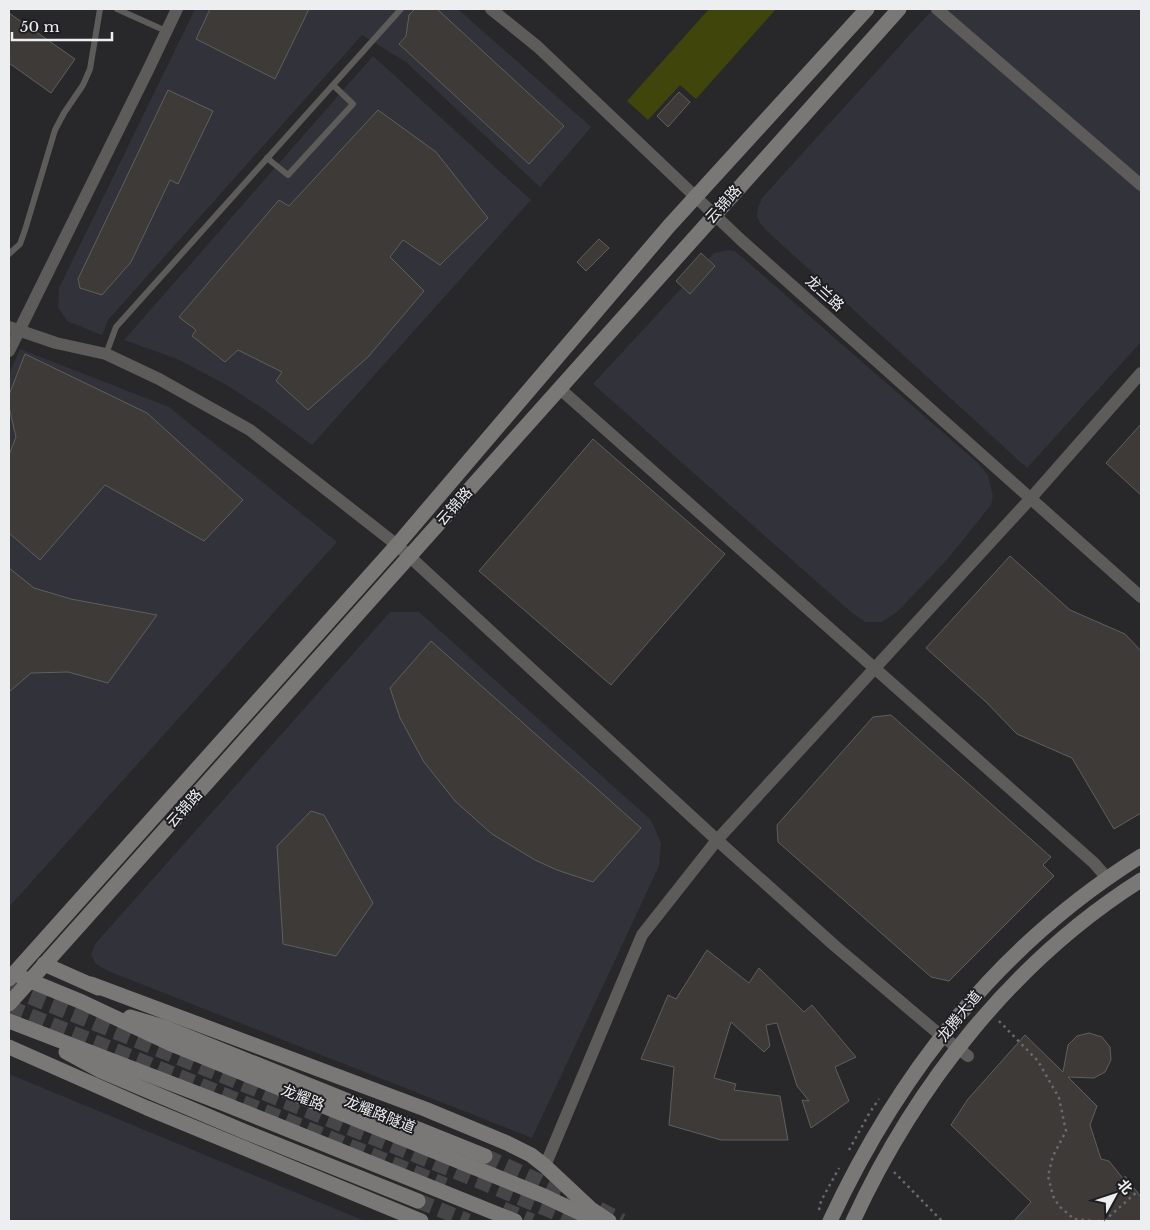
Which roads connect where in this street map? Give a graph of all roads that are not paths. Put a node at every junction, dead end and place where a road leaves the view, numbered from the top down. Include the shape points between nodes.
1 (100, 9) edge
2 (117, 9) edge
3 (177, 9) edge
4 (401, 9) edge
5 (491, 9) edge
6 (867, 9) edge
7 (899, 9) edge
8 (937, 9) edge
9 (166, 31) junction
10 (333, 85) junction
11 (267, 158) junction
12 (1141, 185) edge
13 (695, 197) junction
14 (714, 214) junction
15 (9, 254) edge
16 (14, 329) edge
17 (9, 351) edge
18 (106, 354) junction
19 (1141, 373) edge
20 (559, 388) junction
21 (1031, 498) junction
22 (397, 545) junction
23 (409, 556) junction
24 (1141, 597) edge
25 (875, 669) junction
26 (717, 840) junction
27 (1141, 856) edge
28 (1107, 878) junction
29 (1141, 880) edge
30 (44, 964) junction
31 (10, 975) edge
32 (30, 980) junction
33 (91, 984) junction
34 (82, 1002) junction
35 (9, 1004) edge
36 (15, 1024) edge
37 (164, 1027) junction
38 (942, 1036) junction
39 (14, 1049) edge
40 (964, 1052) junction
41 (100, 1070) junction
42 (485, 1156) tunnel mouth
43 (545, 1166) junction
44 (418, 1201) tunnel mouth
45 (421, 1221) edge
46 (515, 1221) tunnel mouth
47 (597, 1221) tunnel mouth
48 (609, 1221) tunnel mouth
49 (830, 1221) edge
50 (853, 1221) edge

1 - 15 lane via 90,69 56,130 26,230 20,244
2 - 9 lane
3 - 9 street
4 - 10 lane
5 - 13 street, 龙兰路 via 538,47
6 - 13 main road, 云锦路
7 - 14 main road, 云锦路
8 - 12 street
9 - 16 street
10 - 11 lane
10 - 11 lane via 353,104 288,175
11 - 18 lane via 116,327
13 - 14 street, 龙兰路
13 - 22 main road, 云锦路
14 - 20 main road, 云锦路
14 - 21 street, 龙兰路
16 - 17 street
16 - 18 street
18 - 22 street via 159,379 250,430
19 - 21 street
20 - 23 main road, 云锦路
20 - 25 street
21 - 24 street, 龙兰路
21 - 25 street
22 - 23 street
22 - 31 main road, 云锦路
23 - 26 street
23 - 30 main road, 云锦路
25 - 26 street
25 - 28 street
26 - 38 street
26 - 43 street via 642,935
27 - 28 main road, 龙腾大道
28 - 38 main road, 龙腾大道 via 1016,952
29 - 40 main road, 龙腾大道 via 1083,922 1031,967 997,1002
30 - 32 main road, 云锦路
30 - 33 main road, 龙耀路隧道
31 - 32 main road, 龙耀路
32 - 34 main road, 龙耀路
32 - 35 main road, 云锦路
33 - 37 main road, 龙耀路隧道
33 - 43 main road, 龙耀路 via 424,1109 507,1143
34 - 37 main road, 龙耀路隧道
34 - 47 main road, 龙耀路 via 169,1043 535,1192
36 - 41 main road
36 - 46 main road
37 - 42 main road, 龙耀路隧道
38 - 40 street
38 - 49 main road, 龙腾大道 via 884,1119
39 - 41 main road
39 - 45 main road via 147,1108
40 - 50 main road, 龙腾大道 via 923,1097 883,1161
41 - 44 main road
43 - 48 main road, 龙耀路 via 590,1209

